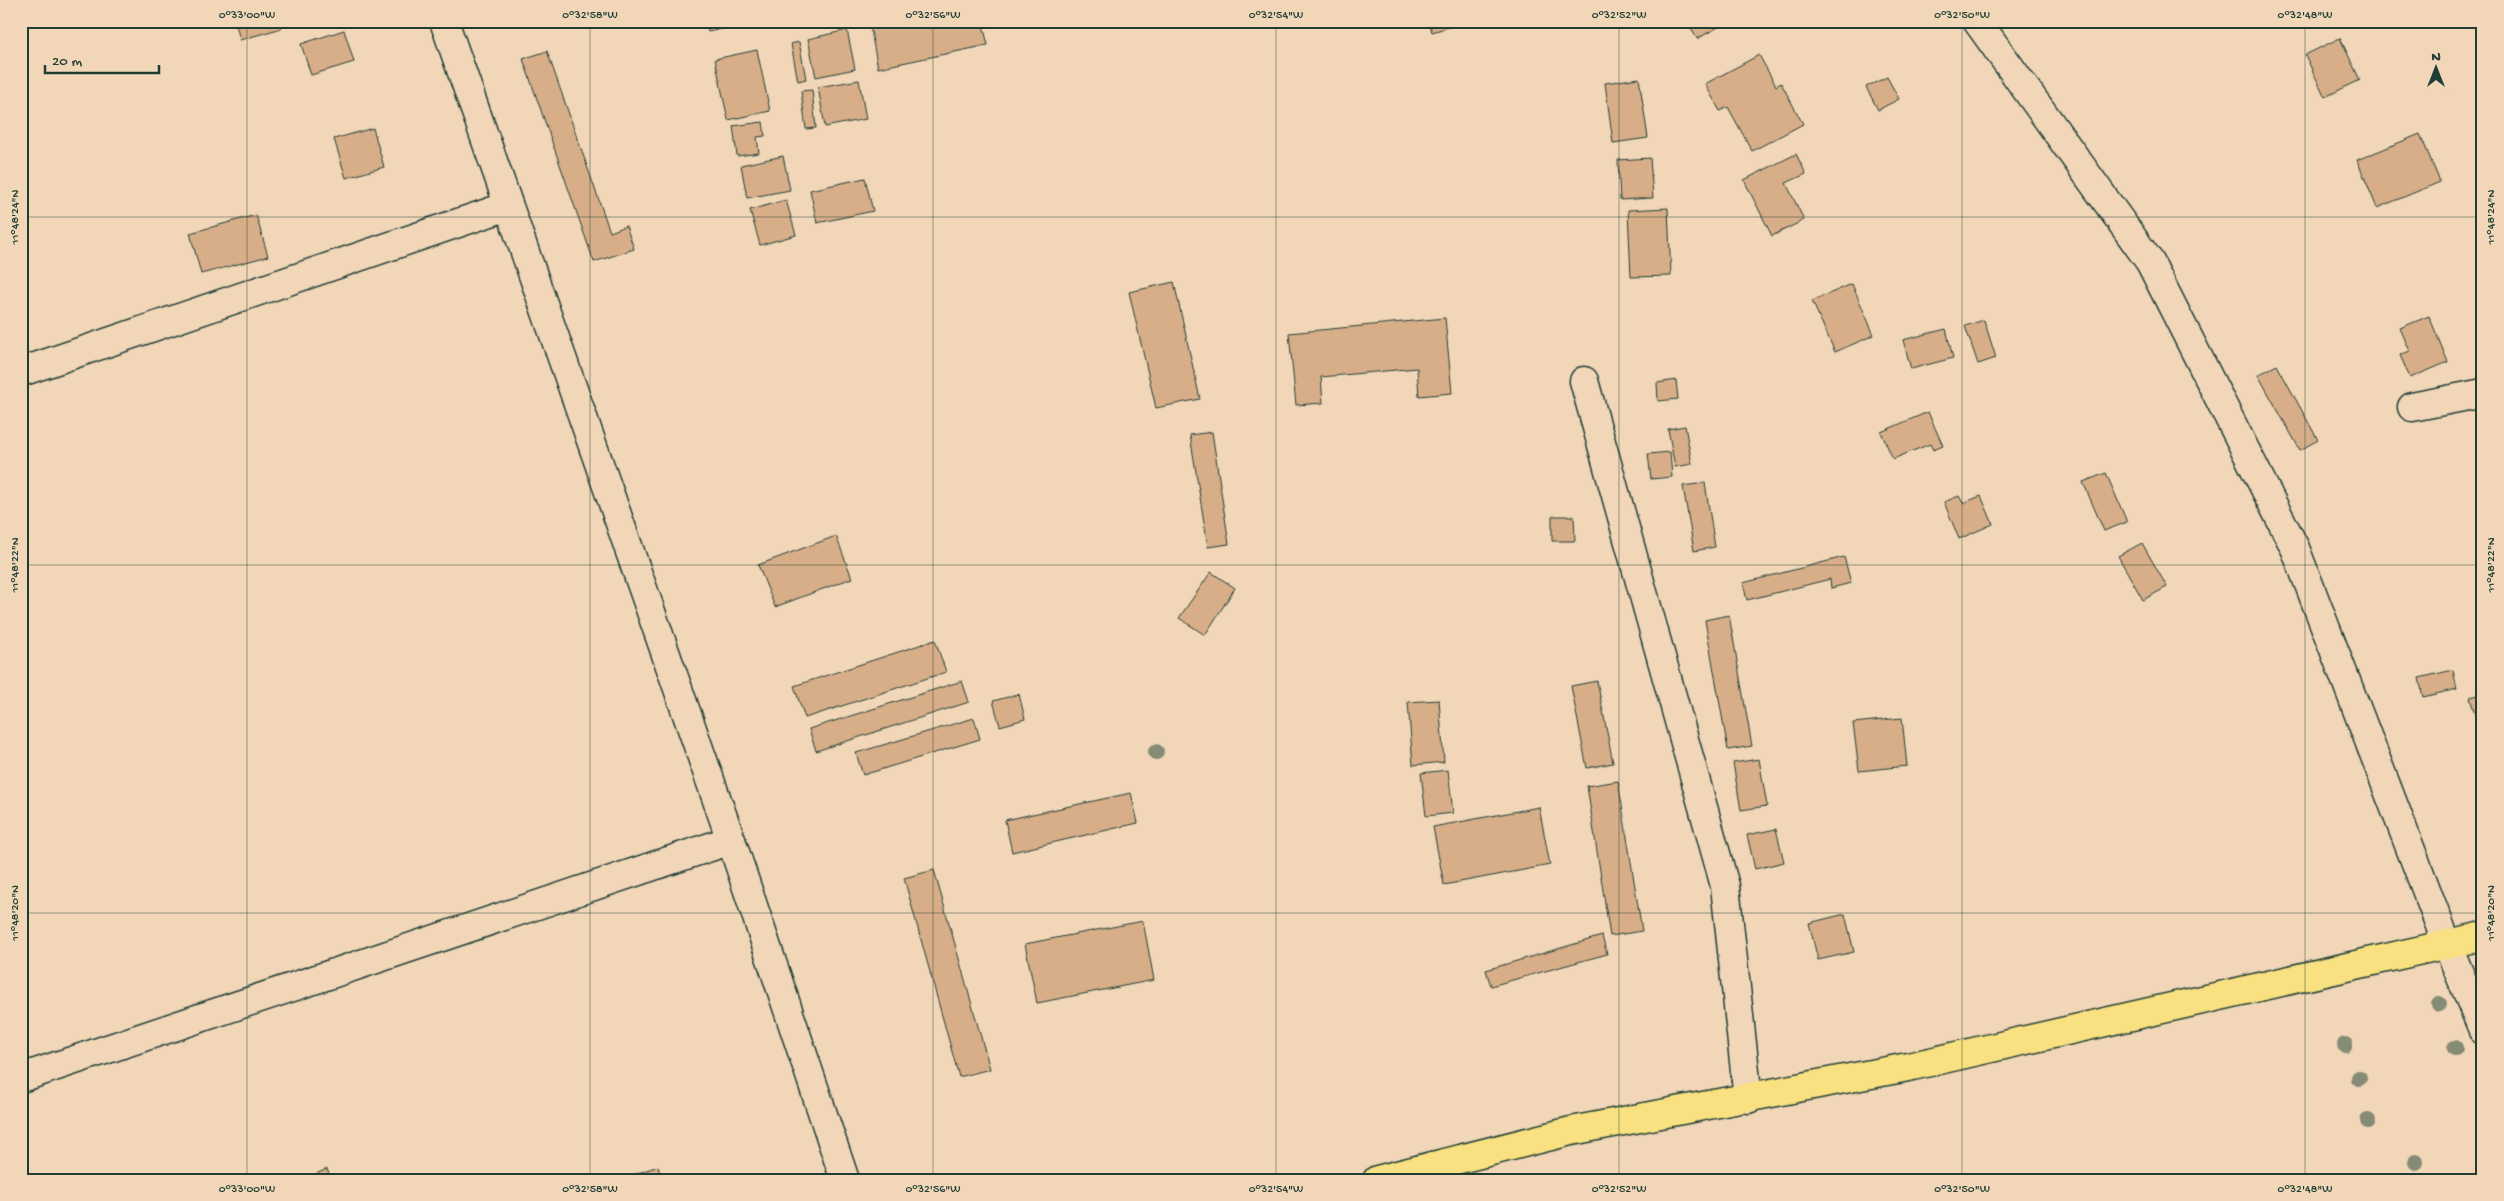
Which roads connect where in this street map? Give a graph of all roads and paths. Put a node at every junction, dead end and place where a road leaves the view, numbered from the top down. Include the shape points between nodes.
1 (444, 21) edge
2 (1977, 21) edge
3 (508, 206) junction
4 (21, 372) edge
5 (1584, 381) dead end
6 (2483, 393) edge
7 (2412, 407) dead end
8 (731, 840) junction
9 (2483, 936) edge
10 (2447, 944) junction
11 (2483, 1030) edge
12 (21, 1078) edge
13 (1748, 1099) junction
14 (845, 1180) edge
15 (1377, 1180) edge

1 - 3 street
2 - 10 street via 2150,262 2299,557
3 - 4 street
3 - 8 street
5 - 13 street via 1725,886
6 - 7 street
8 - 12 street
8 - 14 street
9 - 10 main road
10 - 11 street
10 - 13 main road via 1908,1067
13 - 15 main road via 1571,1131

